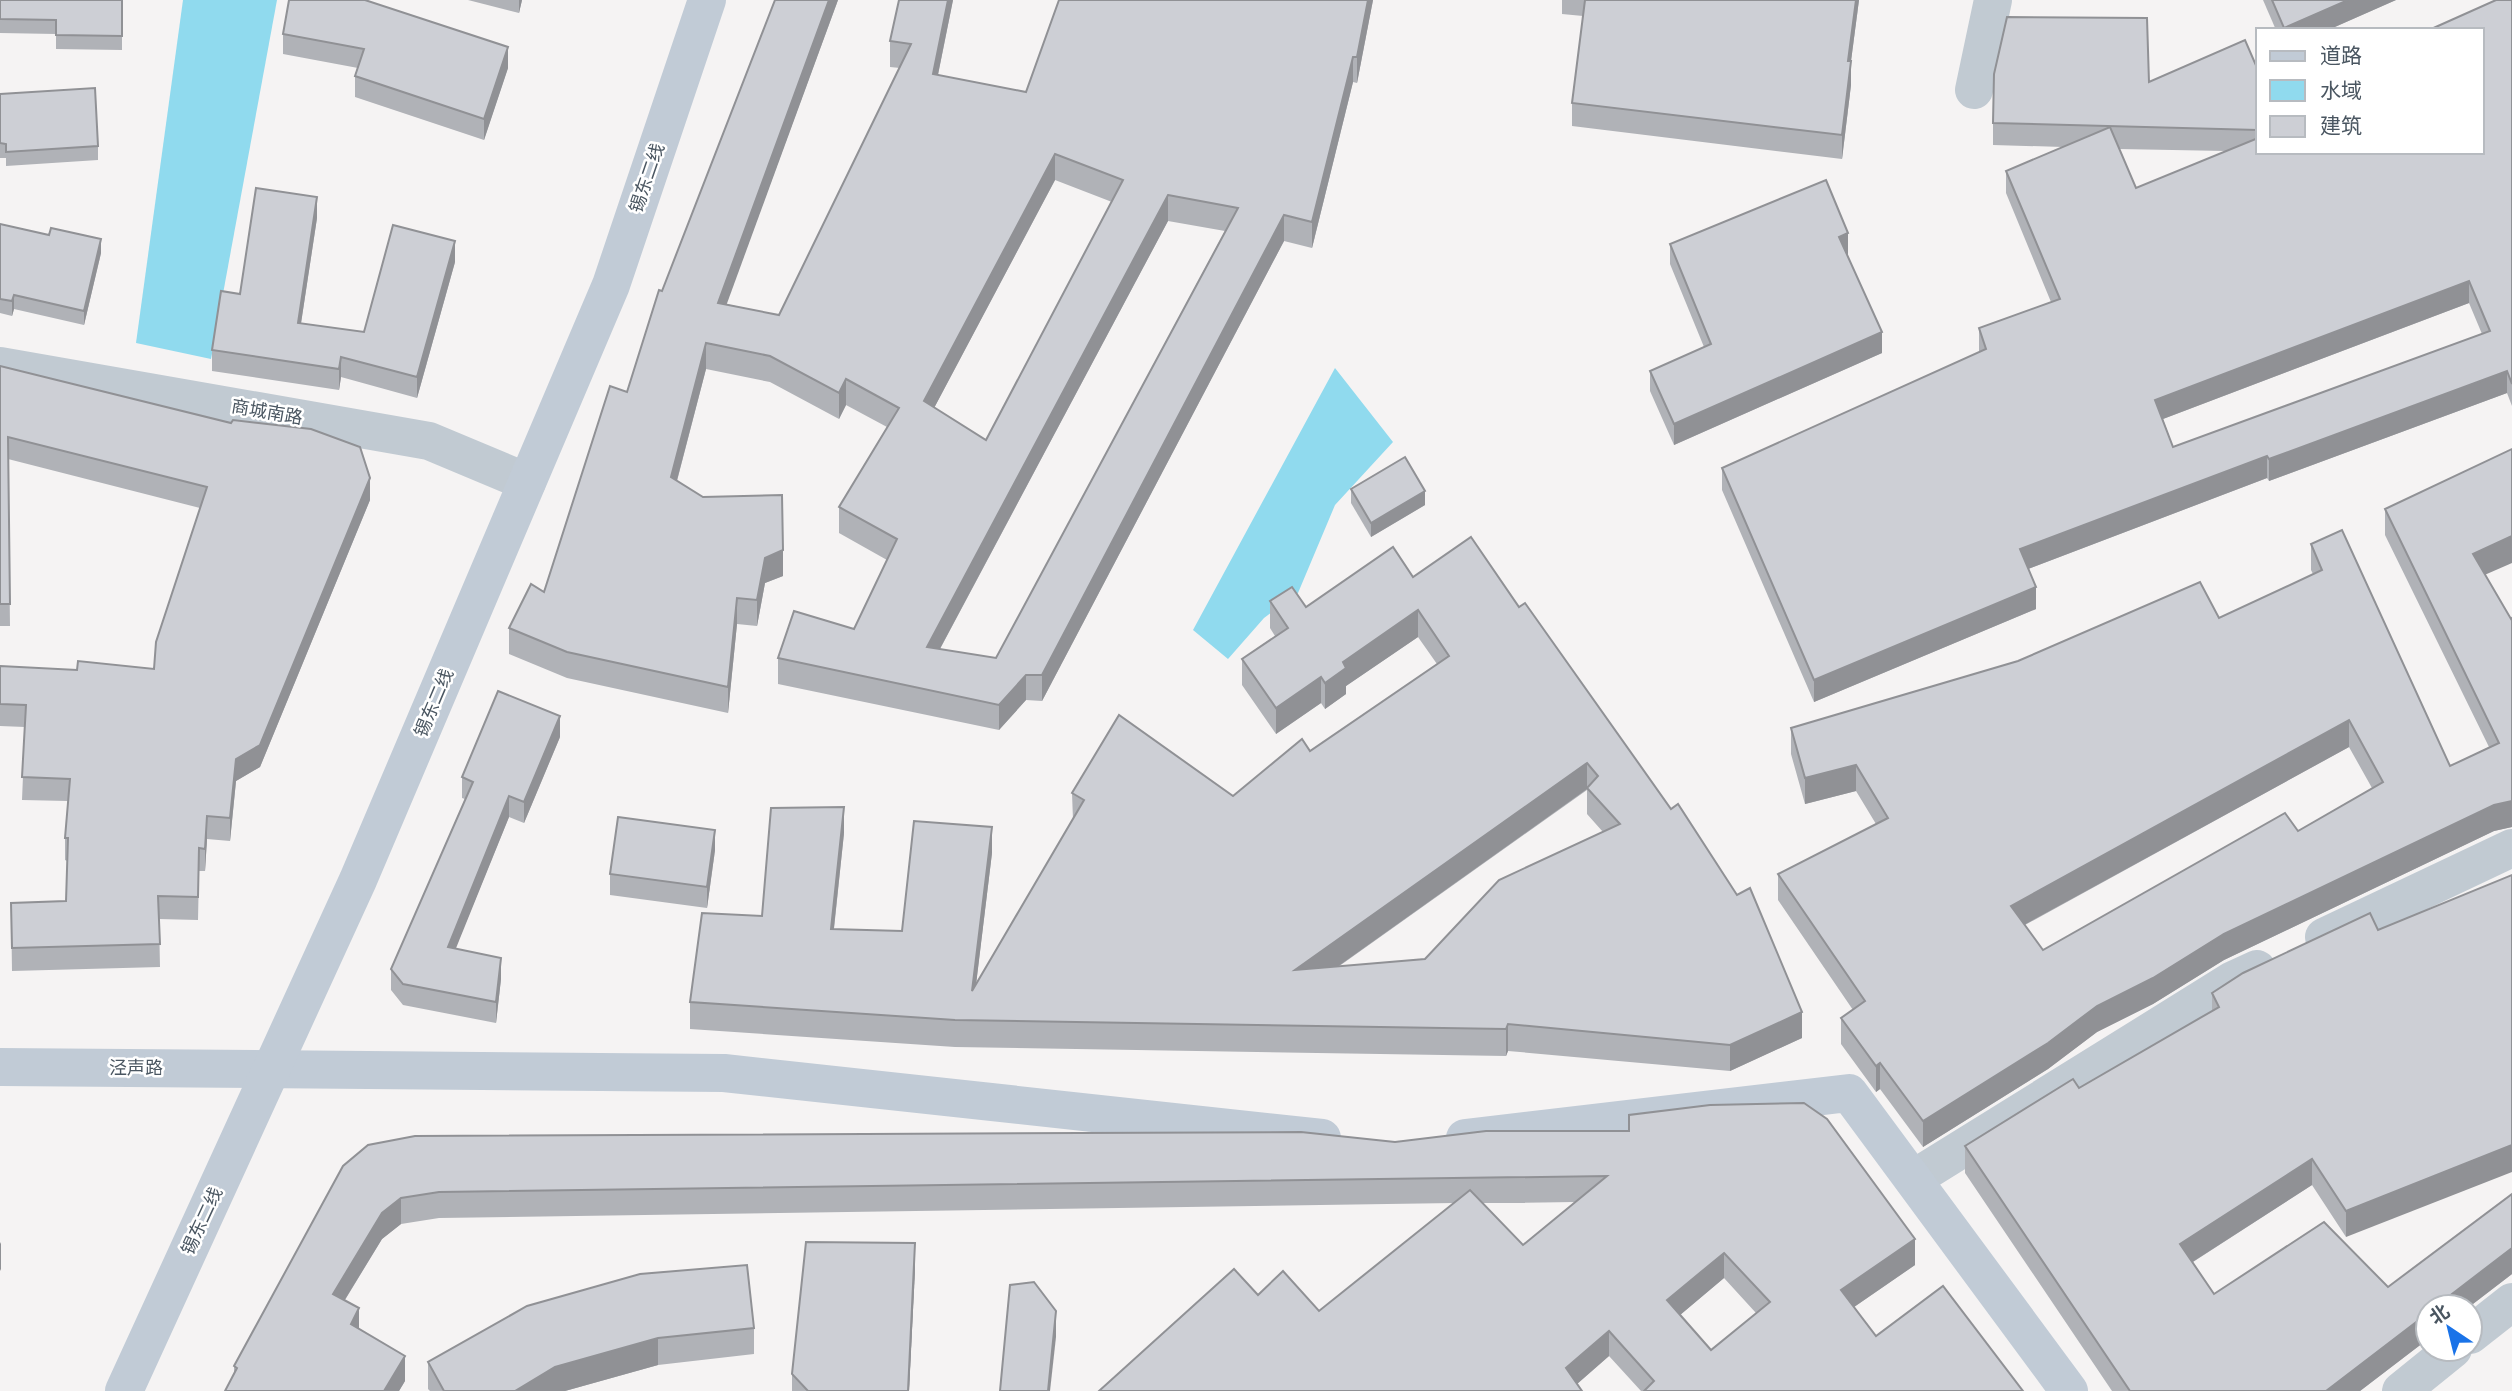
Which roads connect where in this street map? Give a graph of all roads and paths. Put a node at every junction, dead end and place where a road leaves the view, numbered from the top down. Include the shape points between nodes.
1 (707, 0) edge
2 (1993, 0) edge
3 (1974, 90) dead end
4 (0, 366) edge
5 (527, 482) junction
6 (2512, 848) edge
7 (0, 1067) edge
8 (272, 1069) junction
9 (1434, 1141) edge
10 (1352, 1142) edge
11 (1913, 1179) junction
12 (2512, 1302) edge
13 (2484, 1324) edge
14 (2436, 1363) edge
15 (124, 1391) edge
16 (2069, 1391) edge
17 (2402, 1391) edge

1 - 5 street, 锡东二线 via 611,285
2 - 3 street
4 - 5 street, 商城南路 via 429,441
5 - 8 street, 锡东二线 via 358,880
6 - 11 street via 2233,980
7 - 8 street, 泾声路
8 - 10 street, 泾声路 via 724,1073
8 - 15 street, 锡东二线
9 - 11 street via 1849,1093
11 - 16 street
12 - 13 street
14 - 17 street

